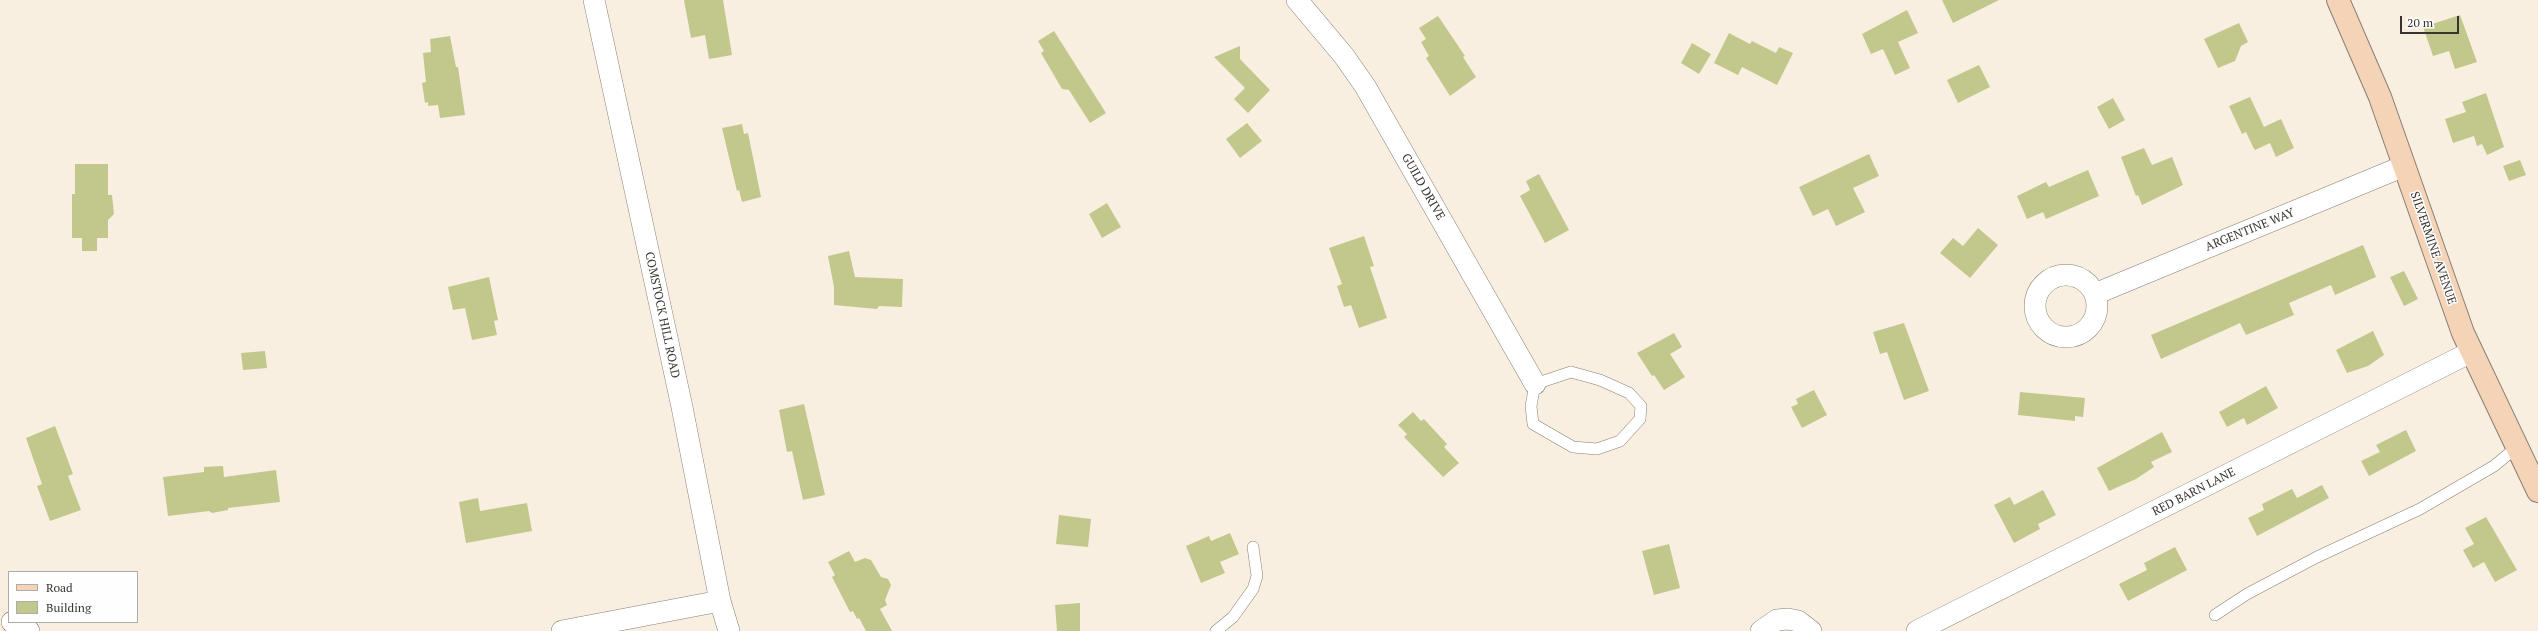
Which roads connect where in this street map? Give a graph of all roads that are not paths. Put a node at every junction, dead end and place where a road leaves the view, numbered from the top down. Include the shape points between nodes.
1 (594, 0) edge
2 (1297, 0) edge
3 (2338, 0) edge
4 (2404, 166) junction
5 (2095, 294) dead end
6 (2471, 352) junction
7 (1536, 384) junction
8 (2517, 448) junction
9 (2538, 491) edge
10 (1253, 547) dead end
11 (720, 601) junction
12 (2215, 615) dead end
13 (562, 631) edge
14 (729, 631) edge
15 (1216, 631) edge
16 (1761, 631) edge
17 (1811, 631) edge
18 (1916, 631) edge

1 - 11 street, COMSTOCK HILL ROAD via 680,399
2 - 7 street, GUILD DRIVE via 1344,56 1365,86
3 - 4 street, SILVERMINE AVENUE via 2380,97
4 - 5 street, ARGENTINE WAY
4 - 6 street, SILVERMINE AVENUE
6 - 8 street, SILVERMINE AVENUE
6 - 18 street, RED BARN LANE
7 - 7 lane via 1571,372 1600,380 1629,393 1641,406 1640,419 1620,441 1597,449 1573,447 1533,424 1530,406
8 - 9 street, SILVERMINE AVENUE
8 - 12 lane via 2494,466 2420,509 2318,557 2247,594
10 - 15 lane via 1257,576 1253,589 1233,617
11 - 13 street
11 - 14 street, COMSTOCK HILL ROAD
16 - 17 street via 1777,620 1788,619 1798,621

